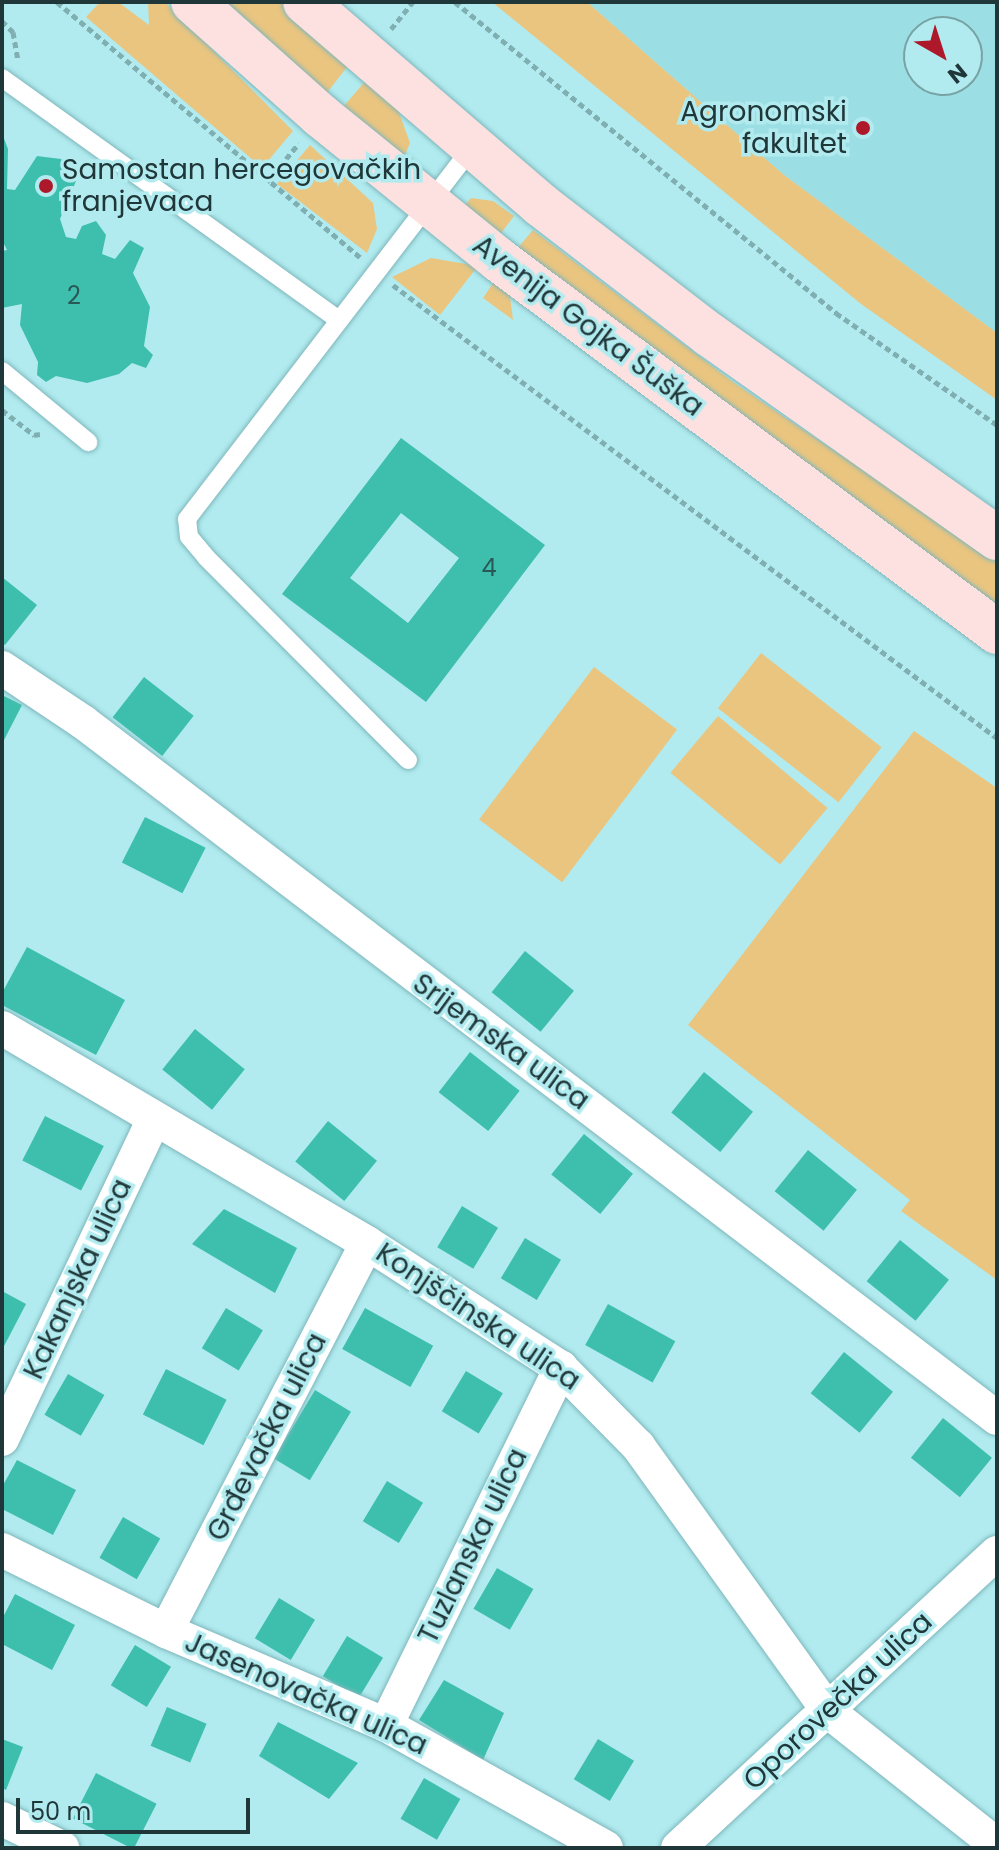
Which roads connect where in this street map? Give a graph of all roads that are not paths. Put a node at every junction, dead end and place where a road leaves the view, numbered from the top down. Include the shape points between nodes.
1 (193, 2) edge
2 (305, 2) edge
3 (2, 78) edge
4 (472, 148) junction
5 (427, 202) junction
6 (339, 320) junction
7 (2, 371) edge
8 (88, 442) dead end
9 (997, 538) edge
10 (997, 632) edge
11 (2, 668) edge
12 (408, 760) dead end
13 (2, 1028) edge
14 (154, 1119) junction
15 (367, 1243) junction
16 (561, 1368) junction
17 (997, 1418) edge
18 (2, 1439) edge
19 (2, 1550) edge
20 (997, 1553) edge
21 (166, 1631) junction
22 (829, 1712) junction
23 (386, 1725) junction
24 (2, 1819) edge
25 (997, 1845) edge
26 (62, 1848) edge
27 (606, 1848) edge
28 (678, 1848) edge

1 - 5 main road, Avenija Gojka Šuška
2 - 4 main road
3 - 6 lane
4 - 5 lane
4 - 9 main road via 710,335
5 - 6 lane
5 - 10 main road, Avenija Gojka Šuška
6 - 12 lane via 187,519 189,537
7 - 8 lane
11 - 17 street, Srijemska ulica via 83,722
13 - 14 street, Konjščinska ulica
14 - 15 street, Konjščinska ulica
14 - 18 street, Kakanjska ulica
15 - 16 street, Konjščinska ulica
15 - 21 street, Grđevačka ulica
16 - 22 street, Konjščinska ulica via 638,1446
16 - 23 street, Tuzlanska ulica
19 - 21 street, Jasenovačka ulica
20 - 22 street, Oporovečka ulica
21 - 23 street, Jasenovačka ulica
22 - 25 street, Konjščinska ulica
22 - 28 street, Oporovečka ulica
23 - 27 street, Jasenovačka ulica
24 - 26 street

